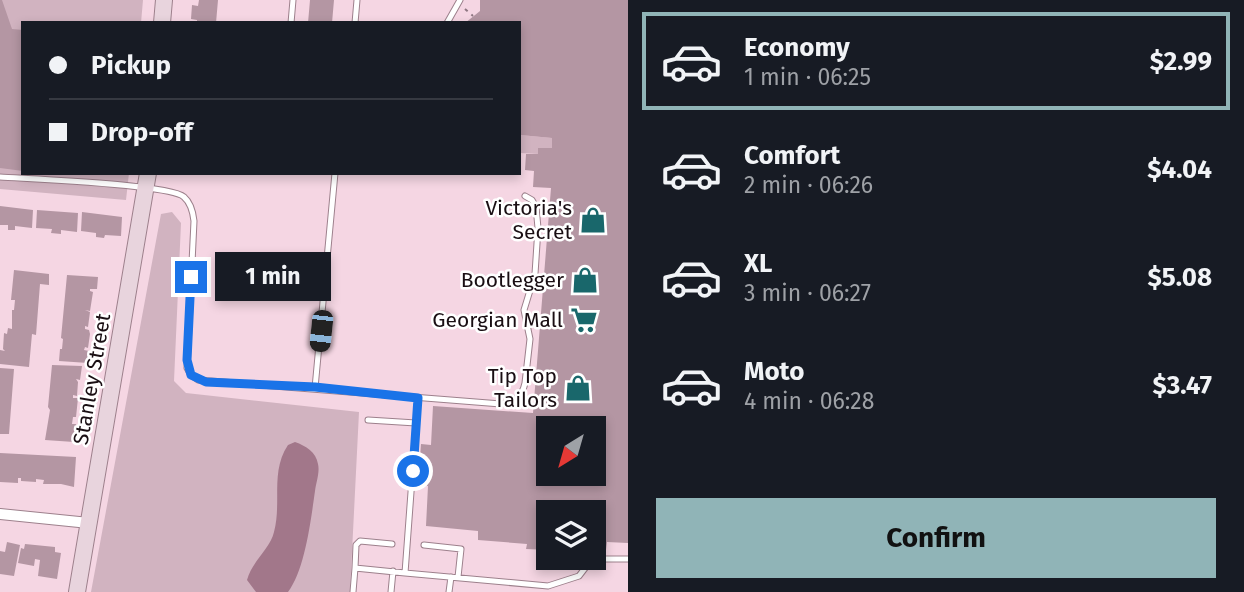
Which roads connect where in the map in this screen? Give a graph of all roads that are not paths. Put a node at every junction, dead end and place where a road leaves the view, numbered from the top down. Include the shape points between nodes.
1 (164, 0) edge
2 (293, 0) edge
3 (357, 0) edge
4 (459, 2) edge
5 (162, 21) edge
6 (291, 21) edge
7 (355, 21) edge
8 (448, 21) edge
9 (335, 175) edge
10 (0, 177) edge
11 (147, 181) edge
12 (525, 196) dead end
13 (315, 387) junction
14 (418, 398) junction
15 (368, 420) dead end
16 (416, 423) junction
17 (0, 514) edge
18 (89, 523) junction
19 (392, 544) dead end
20 (424, 545) dead end
21 (628, 559) edge
22 (355, 568) junction
23 (393, 571) junction
24 (405, 573) junction
25 (455, 577) junction
26 (76, 592) edge
27 (354, 592) edge
28 (391, 592) edge
29 (449, 592) edge

1 - 5 street
2 - 6 lane
3 - 7 lane
4 - 8 lane
9 - 13 lane
10 - 11 lane
11 - 13 lane via 183,196 192,207 187,360 191,375 206,382
11 - 18 street, Stanley Street
12 - 14 lane via 536,207 538,228 535,274 524,310 530,339 523,390 515,400 501,404
13 - 14 lane
14 - 16 lane
15 - 16 lane
16 - 24 lane
17 - 18 street
18 - 26 street, Stanley Street
19 - 22 lane via 360,541
20 - 25 lane via 461,549
21 - 25 lane via 592,559 579,576 548,586
22 - 23 lane
22 - 27 lane
23 - 24 lane
23 - 28 lane
24 - 25 lane
25 - 29 lane

